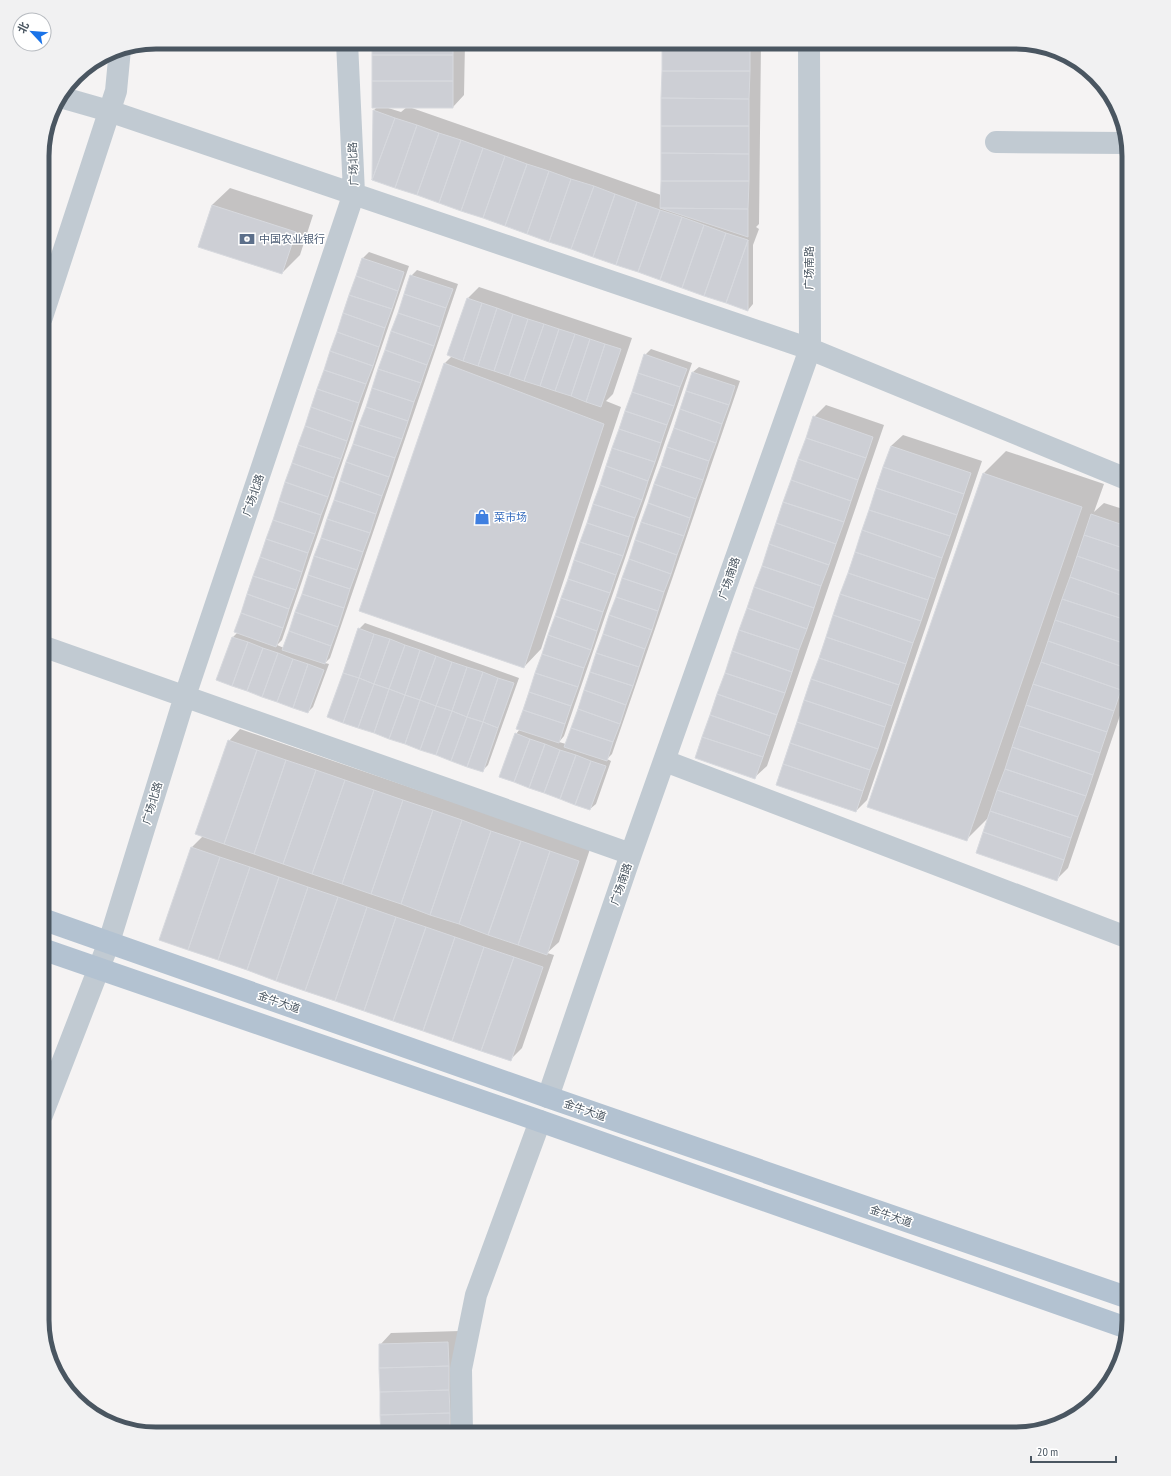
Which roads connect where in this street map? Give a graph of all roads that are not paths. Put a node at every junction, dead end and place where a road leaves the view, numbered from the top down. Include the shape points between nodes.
1 (347, 49) edge
2 (809, 49) edge
3 (119, 56) edge
4 (66, 99) edge
5 (109, 110) junction
6 (996, 142) dead end
7 (1121, 143) edge
8 (354, 194) junction
9 (49, 295) edge
10 (810, 349) junction
11 (1122, 477) edge
12 (49, 648) edge
13 (185, 696) junction
14 (665, 761) junction
15 (631, 854) junction
16 (49, 921) edge
17 (1122, 935) edge
18 (109, 942) junction
19 (49, 951) edge
20 (99, 969) junction
21 (49, 1097) edge
22 (548, 1097) junction
23 (540, 1120) junction
24 (1122, 1296) edge
25 (1122, 1326) edge
26 (462, 1427) edge

1 - 8 street, 广场北路
2 - 10 street, 广场南路
3 - 5 street via 116,91
4 - 5 street
5 - 8 street
5 - 9 street
6 - 7 street
8 - 10 street
8 - 13 street, 广场北路
10 - 11 street
10 - 14 street, 广场南路
12 - 13 street
13 - 15 street
13 - 18 street, 广场北路
14 - 15 street, 广场南路
14 - 17 street
15 - 22 street, 广场南路
16 - 18 main road, 金牛大道
18 - 20 street, 广场北路
18 - 22 main road, 金牛大道
19 - 20 main road
20 - 21 street, 广场北路
20 - 23 main road
22 - 24 main road, 金牛大道
23 - 25 main road
23 - 26 street via 476,1295 461,1369

